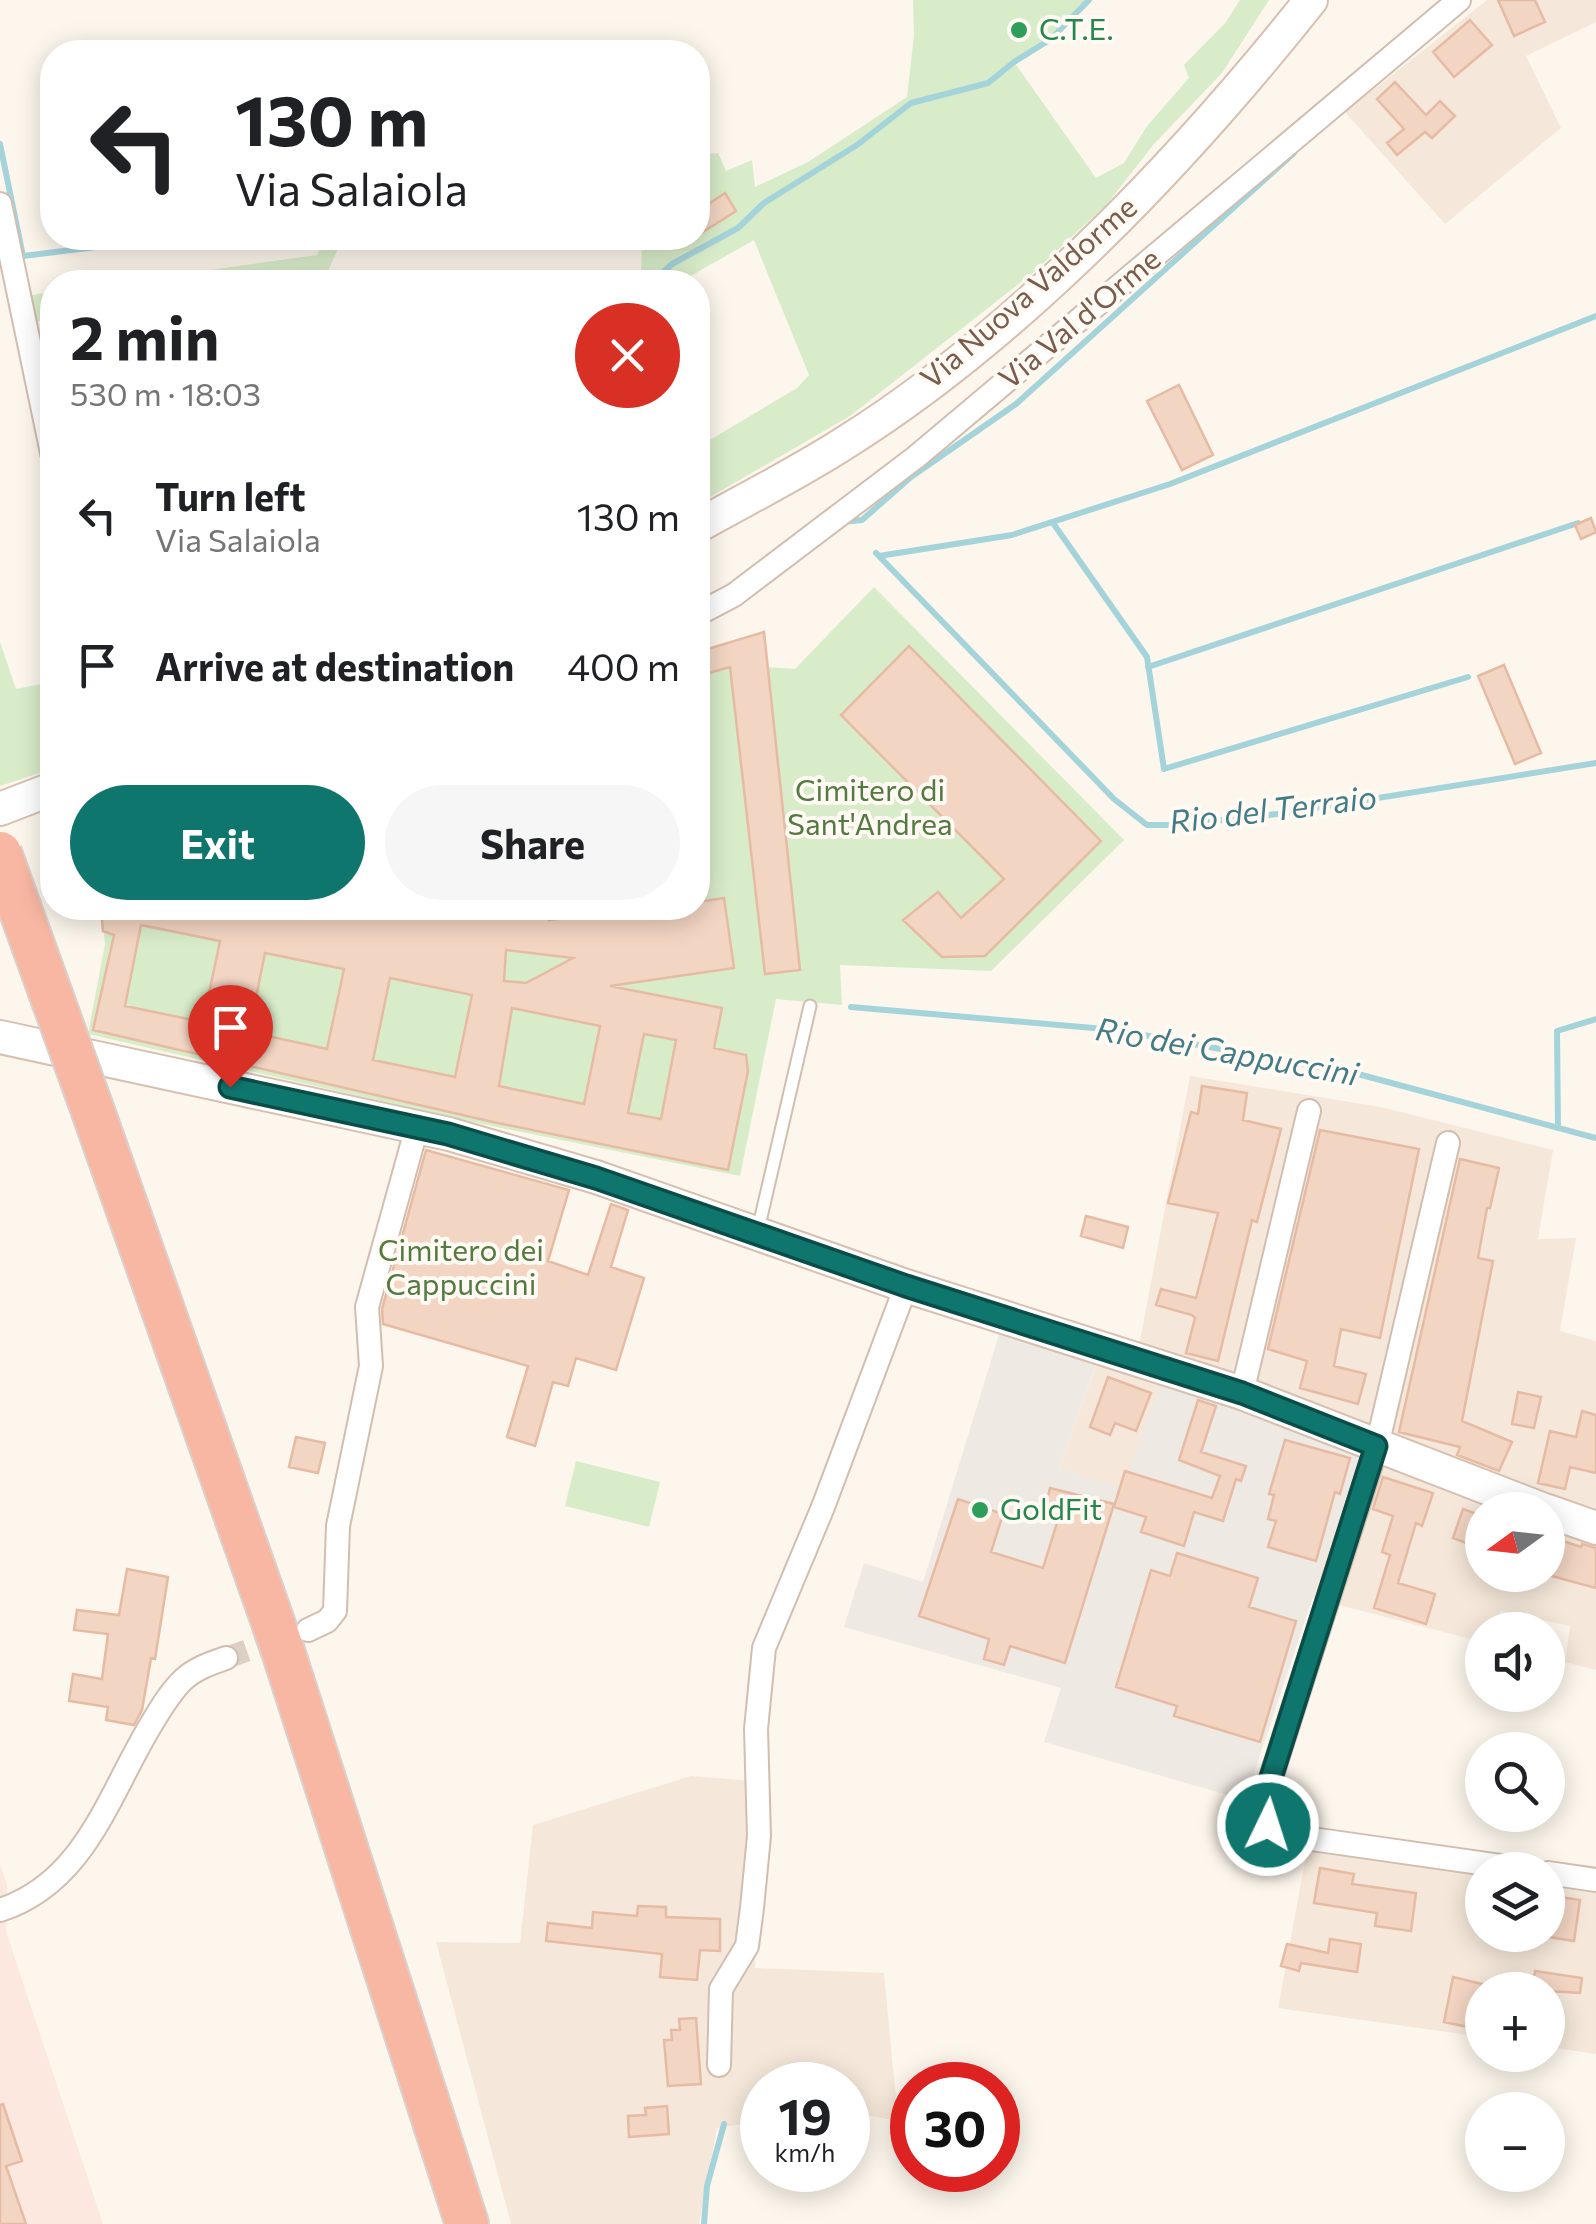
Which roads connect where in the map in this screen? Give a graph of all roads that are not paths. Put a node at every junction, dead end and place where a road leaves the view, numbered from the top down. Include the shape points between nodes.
1 (1454, 2) edge
2 (1304, 3) edge
3 (0, 204) edge
4 (40, 395) edge
5 (710, 519) edge
6 (710, 608) edge
7 (40, 800) edge
8 (0, 809) edge
9 (0, 853) edge
10 (0, 933) edge
11 (810, 1006) dead end
12 (0, 1036) edge
13 (1309, 1111) dead end
14 (80, 1117) junction
15 (418, 1127) junction
16 (1448, 1143) dead end
17 (757, 1234) junction
18 (906, 1286) junction
19 (1242, 1393) junction
20 (1376, 1446) junction
21 (1496, 1492) edge
22 (1565, 1517) edge
23 (1596, 1528) edge
24 (308, 1630) tunnel mouth
25 (226, 1658) tunnel mouth
26 (1465, 1861) edge
27 (1565, 1875) edge
28 (1596, 1880) edge
29 (6, 1908) edge
30 (719, 2065) dead end
31 (439, 2224) edge
32 (467, 2224) edge

1 - 6 street, Via Val d'Orme via 916,457
2 - 5 street, Via Nuova Valdorme via 1158,180 1022,306 940,376 844,444
3 - 4 street
7 - 8 street
9 - 14 highway, bridge
10 - 14 highway
11 - 17 lane
12 - 15 street
13 - 19 street
14 - 31 highway
14 - 32 highway via 281,1645
15 - 17 street
15 - 24 street via 367,1307 371,1366 338,1526 335,1611
16 - 20 street
17 - 18 street
18 - 19 street
18 - 30 street via 764,1648 752,1908 747,1946 721,1989
19 - 20 street
20 - 21 street
20 - 26 street via 1262,1806 1268,1825 1312,1839
22 - 23 street
25 - 29 street via 195,1671 172,1692 86,1845 50,1884
27 - 28 street

